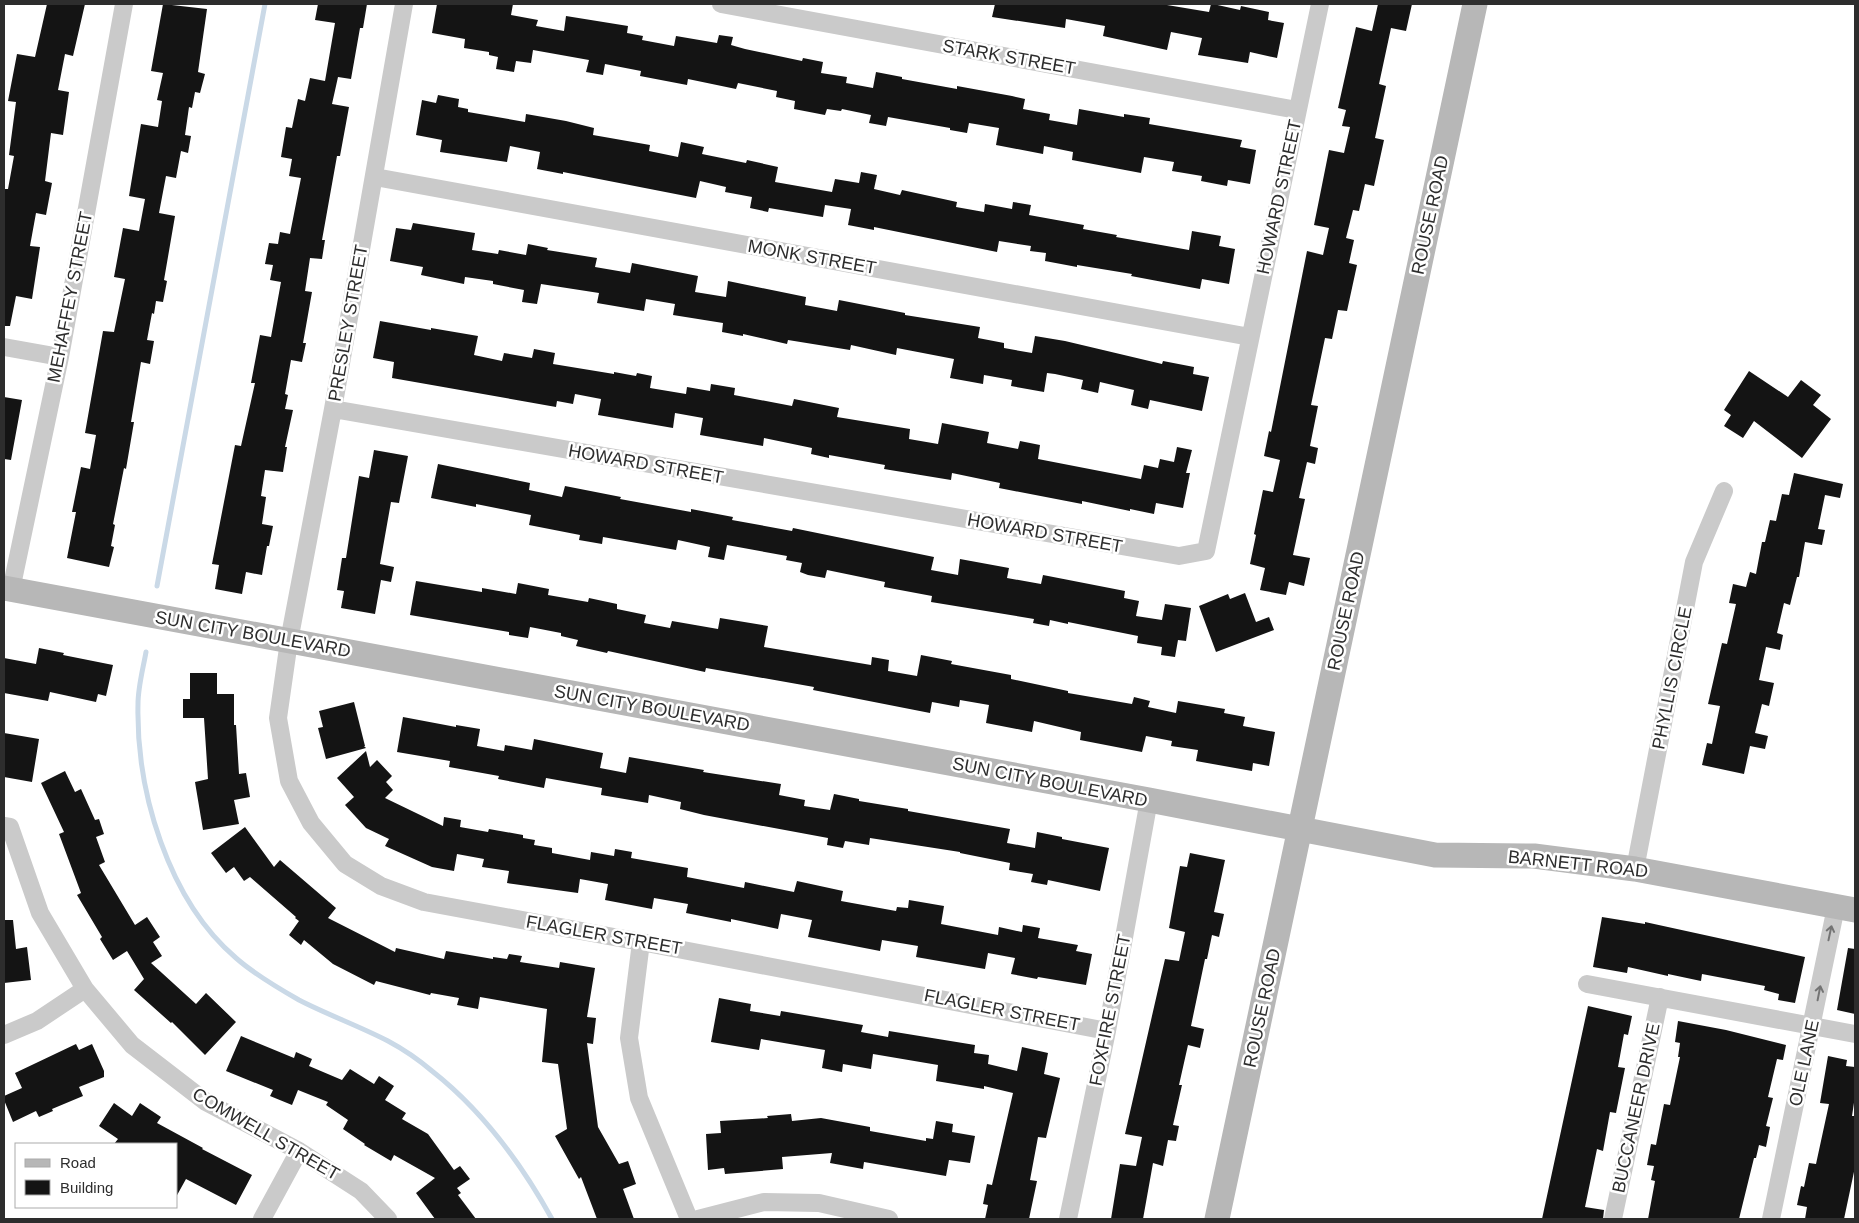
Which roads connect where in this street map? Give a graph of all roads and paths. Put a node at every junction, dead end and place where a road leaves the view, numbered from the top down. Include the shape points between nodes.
1 (124, 4) edge
2 (404, 4) edge
3 (721, 4) edge
4 (1320, 4) edge
5 (1475, 4) edge
6 (1297, 110) junction
7 (375, 177) junction
8 (1250, 338) junction
9 (4, 346) edge
10 (60, 357) junction
11 (333, 409) junction
12 (1724, 492) dead end
13 (7, 589) edge
14 (289, 641) junction
15 (1149, 800) junction
16 (4, 826) edge
17 (1299, 829) junction
18 (1635, 869) junction
19 (1846, 908) edge
20 (641, 942) junction
21 (1587, 984) dead end
22 (84, 989) junction
23 (1660, 997) junction
24 (1812, 1026) junction
25 (1108, 1031) junction
26 (1855, 1034) edge
27 (4, 1035) edge
28 (300, 1151) junction
29 (262, 1219) edge
30 (388, 1219) edge
31 (689, 1219) edge
32 (698, 1219) edge
33 (889, 1219) edge
34 (1068, 1219) edge
35 (1217, 1219) edge
36 (1613, 1219) edge
37 (1771, 1219) edge

1 - 10 street, MEHAFFEY STREET
2 - 7 street, PRESLEY STREET
3 - 6 street, STARK STREET
4 - 6 street, HOWARD STREET
5 - 17 street, ROUSE ROAD
6 - 8 street, HOWARD STREET
7 - 8 street, MONK STREET
7 - 11 street, PRESLEY STREET
8 - 11 street, HOWARD STREET via 1206,551 1179,556
9 - 10 street
10 - 13 street, MEHAFFEY STREET
11 - 14 street, PRESLEY STREET
12 - 18 street, PHYLLIS CIRCLE via 1694,562
13 - 14 street, SUN CITY BOULEVARD
14 - 15 street, SUN CITY BOULEVARD
14 - 20 street, FLAGLER STREET via 278,718 289,780 311,823 344,864 381,886 424,902
15 - 17 street, SUN CITY BOULEVARD
15 - 25 street, FOXFIRE STREET
16 - 22 street, COMWELL STREET via 10,827 40,913
17 - 18 street, BARNETT ROAD via 1435,855 1534,856
17 - 35 street, ROUSE ROAD
18 - 19 street, BARNETT ROAD
24 -> 19 street, OLE LANE
20 - 25 street, FLAGLER STREET
20 - 31 street via 629,1038 639,1098
21 - 23 street
22 - 27 street via 37,1021
22 - 28 street, COMWELL STREET via 132,1045 206,1102
23 - 24 street
23 - 36 street, BUCCANEER DRIVE
24 - 26 street
24 - 37 street, OLE LANE
25 - 34 street, FOXFIRE STREET
28 - 29 street
28 - 30 street, COMWELL STREET via 361,1191
32 - 33 street via 764,1202 819,1203

